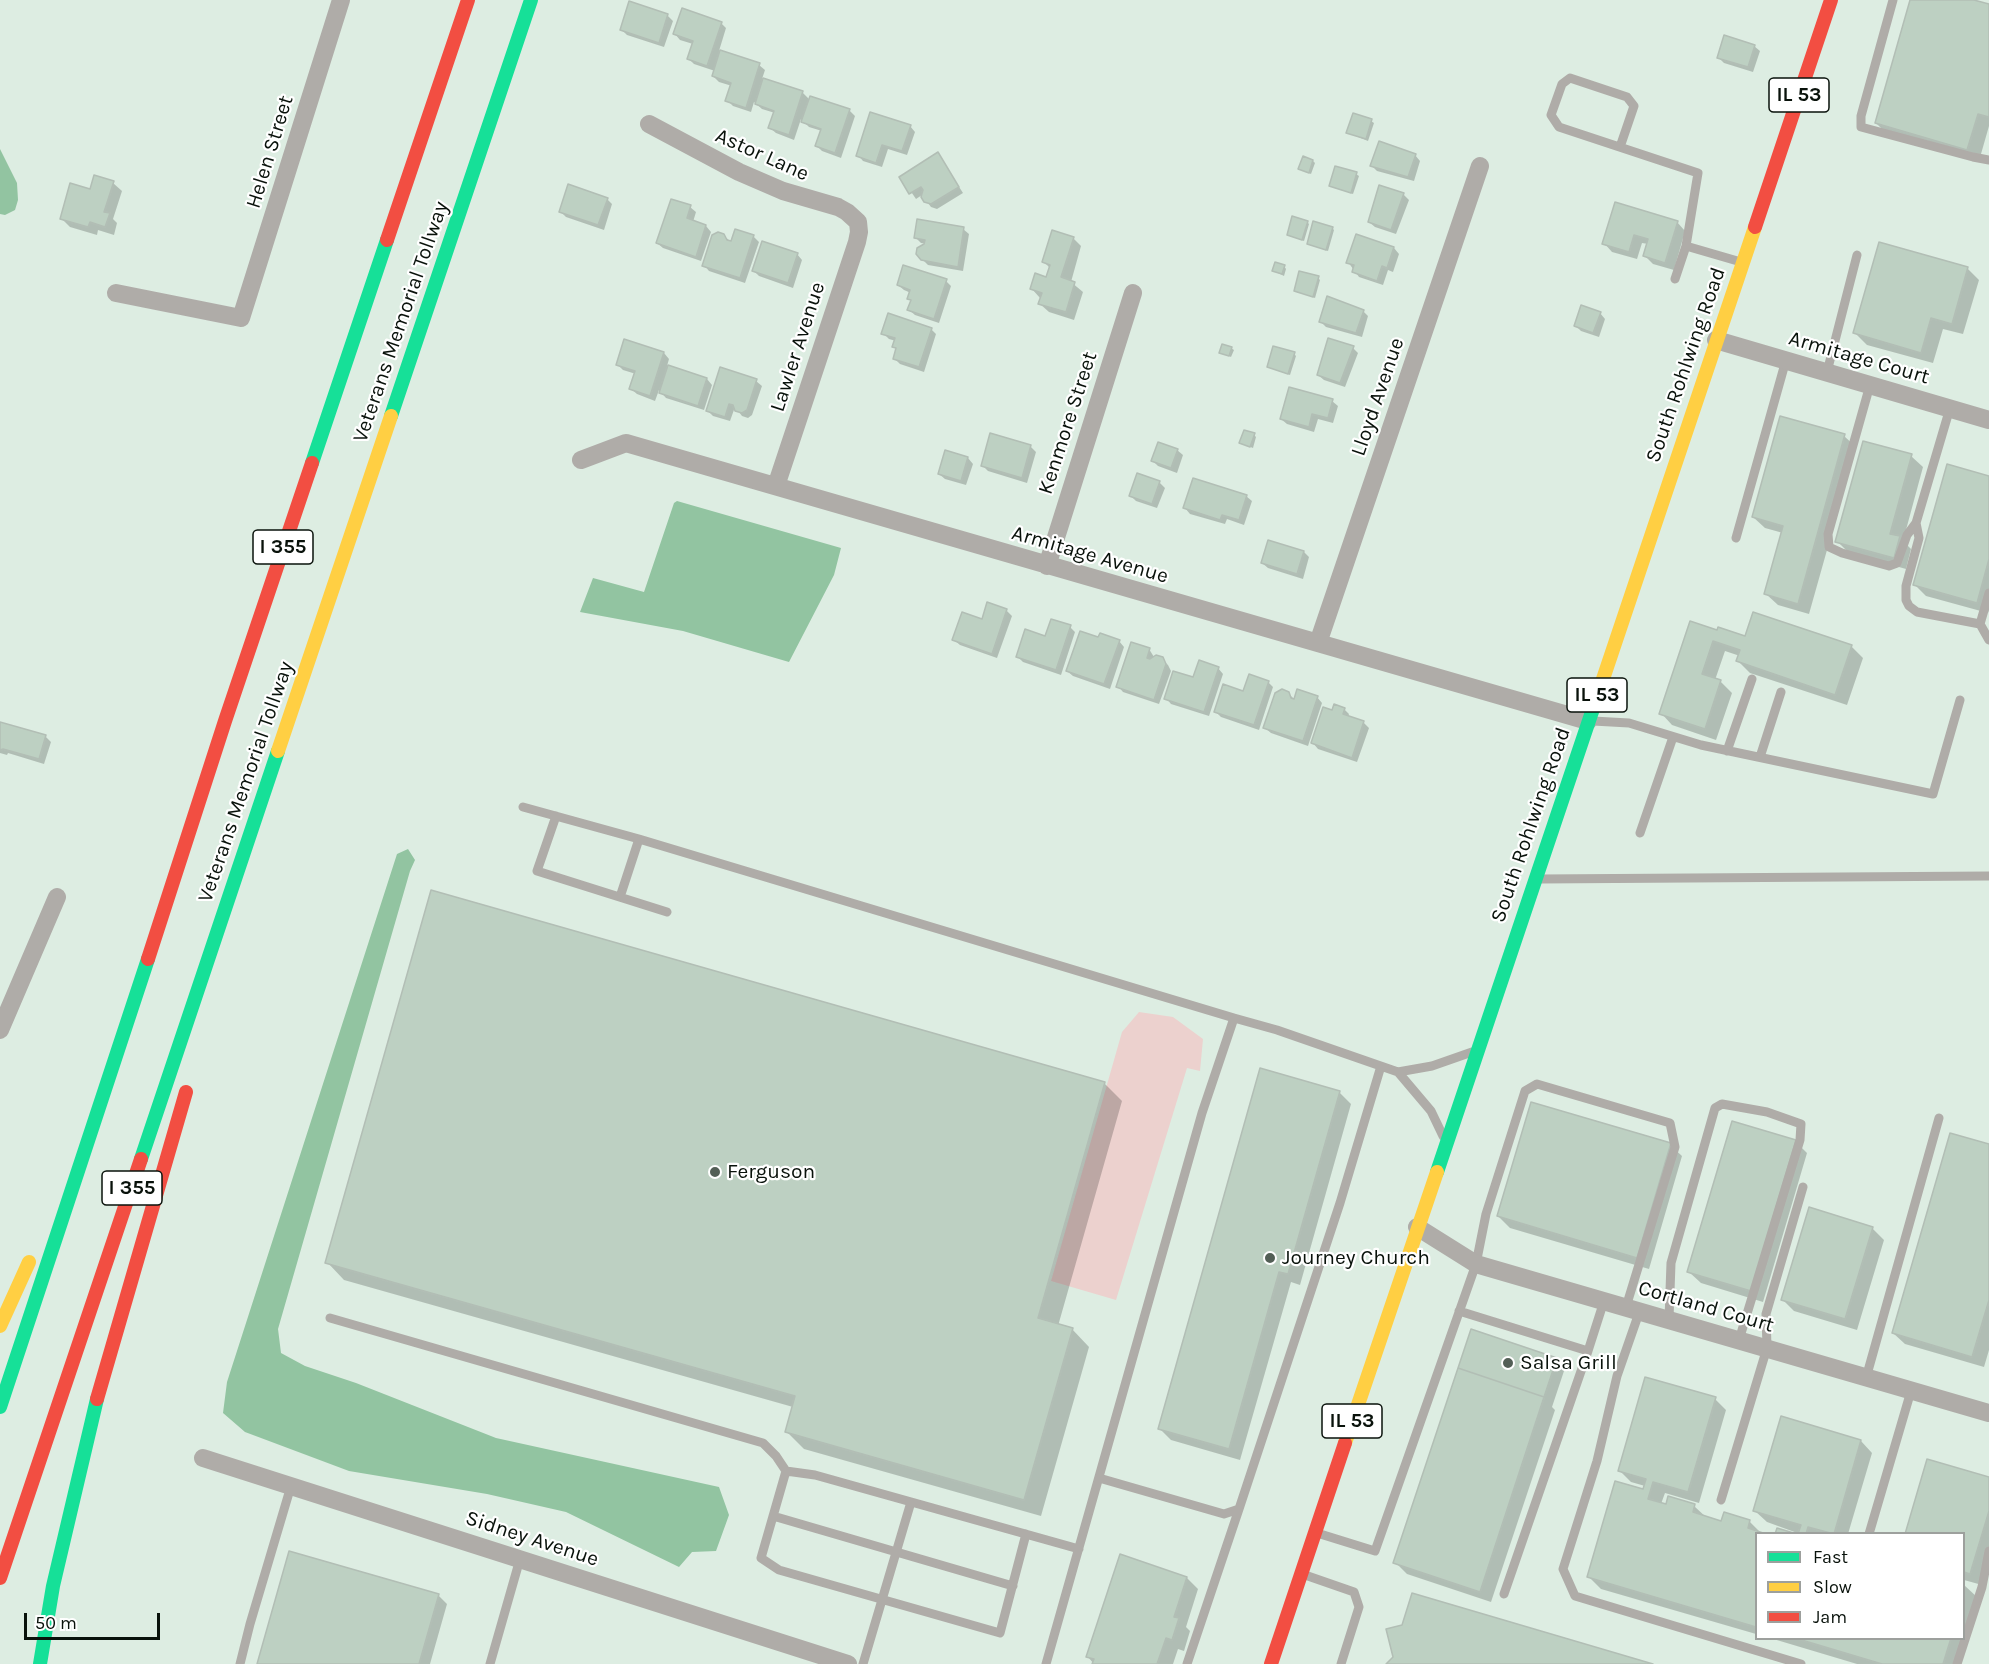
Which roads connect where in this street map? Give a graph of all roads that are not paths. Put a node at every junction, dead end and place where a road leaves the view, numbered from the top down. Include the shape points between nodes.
1 (341, 0) edge
2 (468, 0) edge
3 (531, 0) edge
4 (1831, 0) edge
5 (1893, 0) edge
6 (649, 124) dead end
7 (1620, 147) junction
8 (1989, 160) edge
9 (1480, 166) dead end
10 (858, 222) joint
11 (1686, 246) junction
12 (1857, 255) dead end
13 (1742, 262) junction
14 (1675, 279) dead end
15 (116, 293) dead end
16 (1133, 293) dead end
17 (1716, 340) junction
18 (1786, 360) junction
19 (1827, 372) junction
20 (1870, 385) junction
21 (1950, 408) junction
22 (1989, 420) edge
23 (581, 460) dead end
24 (776, 486) junction
25 (1916, 524) junction
26 (1737, 538) dead end
27 (1047, 566) junction
28 (1989, 593) edge
29 (1980, 624) junction
30 (1989, 640) edge
31 (1318, 643) junction
32 (1752, 680) dead end
33 (1781, 692) dead end
34 (1960, 700) dead end
35 (1588, 721) junction
36 (1673, 737) junction
37 (1727, 751) junction
38 (1760, 757) junction
39 (263, 798) junction
40 (523, 807) dead end
41 (556, 816) junction
42 (1640, 833) dead end
43 (639, 839) junction
44 (1989, 876) edge
45 (1535, 879) junction
46 (57, 897) dead end
47 (620, 897) junction
48 (667, 912) dead end
49 (218, 971) dead end
50 (1234, 1018) junction
51 (0, 1030) edge
52 (1477, 1050) junction
53 (1381, 1066) junction
54 (1398, 1072) junction
55 (191, 1076) dead end
56 (104, 1097) junction
57 (1939, 1118) dead end
58 (1446, 1142) junction
59 (1803, 1187) dead end
60 (1417, 1227) junction
61 (45, 1228) dead end
62 (35, 1250) dead end
63 (1476, 1264) junction
64 (1604, 1301) junction
65 (1633, 1309) junction
66 (1459, 1311) junction
67 (330, 1318) dead end
68 (1669, 1319) junction
69 (0, 1326) edge
70 (1739, 1340) junction
71 (1767, 1348) junction
72 (1588, 1351) junction
73 (1866, 1378) junction
74 (1911, 1391) junction
75 (0, 1407) edge
76 (1988, 1409) edge
77 (203, 1458) dead end
78 (786, 1471) junction
79 (1099, 1478) junction
80 (291, 1486) junction
81 (1721, 1500) dead end
82 (911, 1502) junction
83 (1239, 1509) junction
84 (773, 1516) junction
85 (1315, 1532) junction
86 (1869, 1532) edge
87 (1026, 1534) junction
88 (1079, 1549) junction
89 (1989, 1551) edge
90 (897, 1552) junction
91 (520, 1559) junction
92 (1301, 1574) junction
93 (0, 1578) edge
94 (1012, 1586) junction
95 (1504, 1594) dead end
96 (883, 1600) junction
97 (1965, 1639) edge
98 (1965, 1640) edge
99 (40, 1664) edge
100 (240, 1664) edge
101 (490, 1664) edge
102 (848, 1664) edge
103 (863, 1664) edge
104 (1046, 1664) edge
105 (1187, 1664) edge
106 (1271, 1664) edge
107 (1341, 1664) edge
108 (1801, 1664) edge
109 (1957, 1664) edge

1 - 15 street, Helen Street via 241,318
2 - 56 main road, Veterans Memorial Tollway / I 355 via 228,710
3 - 39 main road, Veterans Memorial Tollway / I 355
4 - 13 main road, South Rohlwing Road / IL 53
5 - 8 lane via 1861,127
6 - 10 street, Astor Lane via 739,172 783,191 838,207
7 - 7 lane via 1634,106 1627,97 1570,78 1563,84 1551,115 1559,127
7 - 11 lane via 1698,173
9 - 31 street, Lloyd Avenue
10 - 24 street, Lawler Avenue via 857,242
11 - 13 lane
11 - 14 lane
12 - 19 lane
13 - 17 main road, South Rohlwing Road / IL 53
16 - 27 street, Kenmore Street
17 - 18 street, Armitage Court
17 - 35 main road, South Rohlwing Road / IL 53
18 - 19 street, Armitage Court
18 - 26 lane
19 - 20 street, Armitage Court
20 - 21 street, Armitage Court
20 - 25 lane via 1828,534 1829,547 1889,566 1897,563
21 - 22 street, Armitage Court
21 - 25 lane
23 - 24 street, Armitage Avenue via 626,444
24 - 27 street, Armitage Avenue
25 - 29 lane via 1919,538 1906,585 1909,606 1917,612
27 - 31 street, Armitage Avenue
28 - 29 lane
29 - 30 lane
31 - 35 street, Armitage Avenue
32 - 37 lane
33 - 38 lane
34 - 38 lane via 1933,794
35 - 36 lane via 1629,723
35 - 45 main road, South Rohlwing Road / IL 53
36 - 37 lane
36 - 42 lane
37 - 38 lane
39 - 49 main road
39 - 93 main road, Veterans Memorial Tollway / I 355
40 - 41 lane
41 - 43 lane
41 - 47 lane via 537,871
43 - 47 lane
43 - 50 lane
44 - 45 lane
45 - 52 main road, South Rohlwing Road / IL 53
46 - 51 street
47 - 48 lane
50 - 53 lane
50 - 79 lane via 1202,1113
52 - 54 lane via 1432,1066
52 - 58 main road, South Rohlwing Road / IL 53
53 - 54 lane
53 - 83 lane
54 - 58 lane via 1431,1111
55 - 99 main road via 92,1416 53,1586
56 - 61 main road
56 - 75 main road, Veterans Memorial Tollway / I 355
57 - 73 lane
58 - 60 main road, South Rohlwing Road / IL 53
59 - 71 lane via 1766,1314
60 - 63 street, Cortland Court
60 - 85 main road, South Rohlwing Road / IL 53
62 - 69 main road
63 - 64 street, Cortland Court
63 - 65 lane via 1486,1214 1525,1091 1537,1084 1670,1123 1675,1147
63 - 66 lane
64 - 65 street, Cortland Court
64 - 72 lane
65 - 68 street, Cortland Court
65 - 108 lane via 1598,1461 1563,1569 1575,1596
66 - 72 lane
66 - 85 lane via 1375,1551
67 - 78 lane via 763,1443
68 - 70 street, Cortland Court
68 - 70 lane via 1671,1263 1714,1108 1722,1104 1767,1112 1801,1124 1800,1140
70 - 71 street, Cortland Court
71 - 73 street, Cortland Court
71 - 81 lane
72 - 95 lane
73 - 74 street, Cortland Court
74 - 76 street, Cortland Court
74 - 86 lane
77 - 80 street, Sidney Avenue
78 - 82 lane via 815,1475
78 - 84 lane
79 - 83 lane via 1224,1514
79 - 88 lane
80 - 91 street, Sidney Avenue
80 - 100 lane
82 - 87 lane
82 - 90 lane
83 - 105 lane
84 - 90 lane
84 - 96 lane via 761,1558 779,1570
85 - 92 main road, South Rohlwing Road / IL 53
87 - 88 lane
87 - 94 lane
88 - 104 lane
89 - 97 lane
90 - 94 lane
90 - 96 lane
91 - 101 lane
91 - 102 street, Sidney Avenue
92 - 106 main road, South Rohlwing Road / IL 53
92 - 107 lane via 1353,1593 1359,1607
94 - 96 lane via 1000,1633
96 - 103 lane
98 - 109 lane

